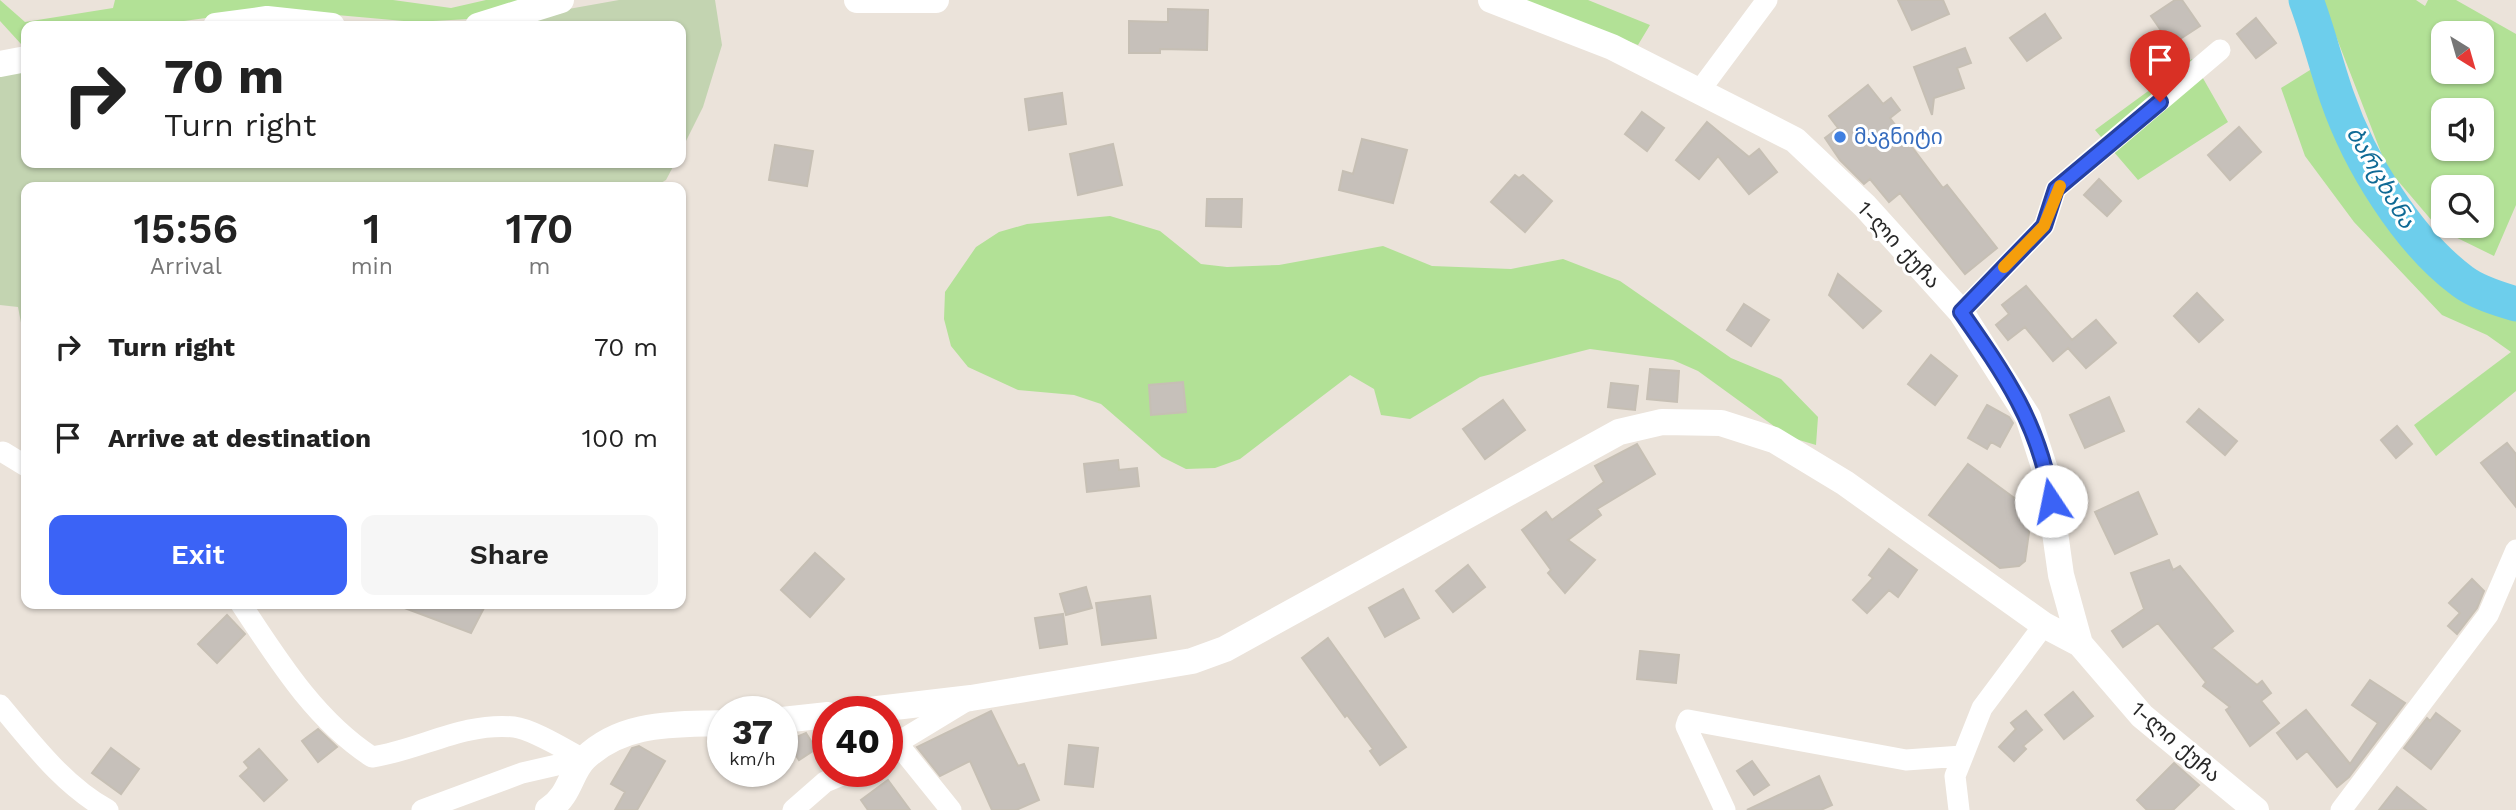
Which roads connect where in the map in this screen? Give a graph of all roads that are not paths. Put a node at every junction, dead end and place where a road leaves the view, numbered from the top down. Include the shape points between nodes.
1 (561, 0) edge
2 (858, 0) edge
3 (936, 0) edge
4 (1491, 0) edge
5 (1767, 0) edge
6 (1535, 8) edge
7 (252, 21) edge
8 (286, 21) edge
9 (494, 21) edge
10 (2220, 50) dead end
11 (21, 60) edge
12 (0, 64) edge
13 (1700, 90) junction
14 (1961, 312) junction
15 (3, 453) dead end
16 (21, 463) edge
17 (2516, 550) edge
18 (245, 609) edge
19 (2044, 625) junction
20 (2080, 644) junction
21 (971, 698) junction
22 (0, 705) edge
23 (903, 706) edge
24 (707, 724) edge
25 (903, 739) edge
26 (1962, 756) junction
27 (903, 758) edge
28 (583, 759) junction
29 (819, 787) edge
30 (107, 810) edge
31 (422, 810) edge
32 (548, 810) edge
33 (793, 810) edge
34 (951, 810) edge
35 (1725, 810) edge
36 (1959, 810) edge
37 (2256, 810) edge
38 (2341, 810) edge

1 - 9 street
2 - 3 street
4 - 6 street, 1-ლი ქუჩა
5 - 13 street
6 - 13 street, 1-ლი ქუჩა
7 - 8 street
10 - 14 street via 2056,189 2044,226
11 - 12 street
13 - 14 street, 1-ლი ქუჩა via 1795,140 1865,206
14 - 20 street, 1-ლი ქუჩა via 2028,417 2047,476 2061,575
15 - 16 street
17 - 38 street via 2488,615
18 - 28 street via 313,705 348,741 372,757 397,753 456,731 516,727
19 - 20 street
19 - 21 street via 1845,483 1774,440 1721,423 1662,422 1619,432 1225,649 1192,661
19 - 26 street via 1982,708
20 - 37 street, 1-ლი ქუჩა via 2142,716
21 - 23 street
21 - 25 street
22 - 30 street via 48,762 85,798
24 - 28 street via 643,726
26 - 35 street via 1906,760 1688,720 1686,726
26 - 36 street via 1955,776
27 - 34 street
28 - 31 street via 522,773
28 - 32 street via 569,789
29 - 33 street

